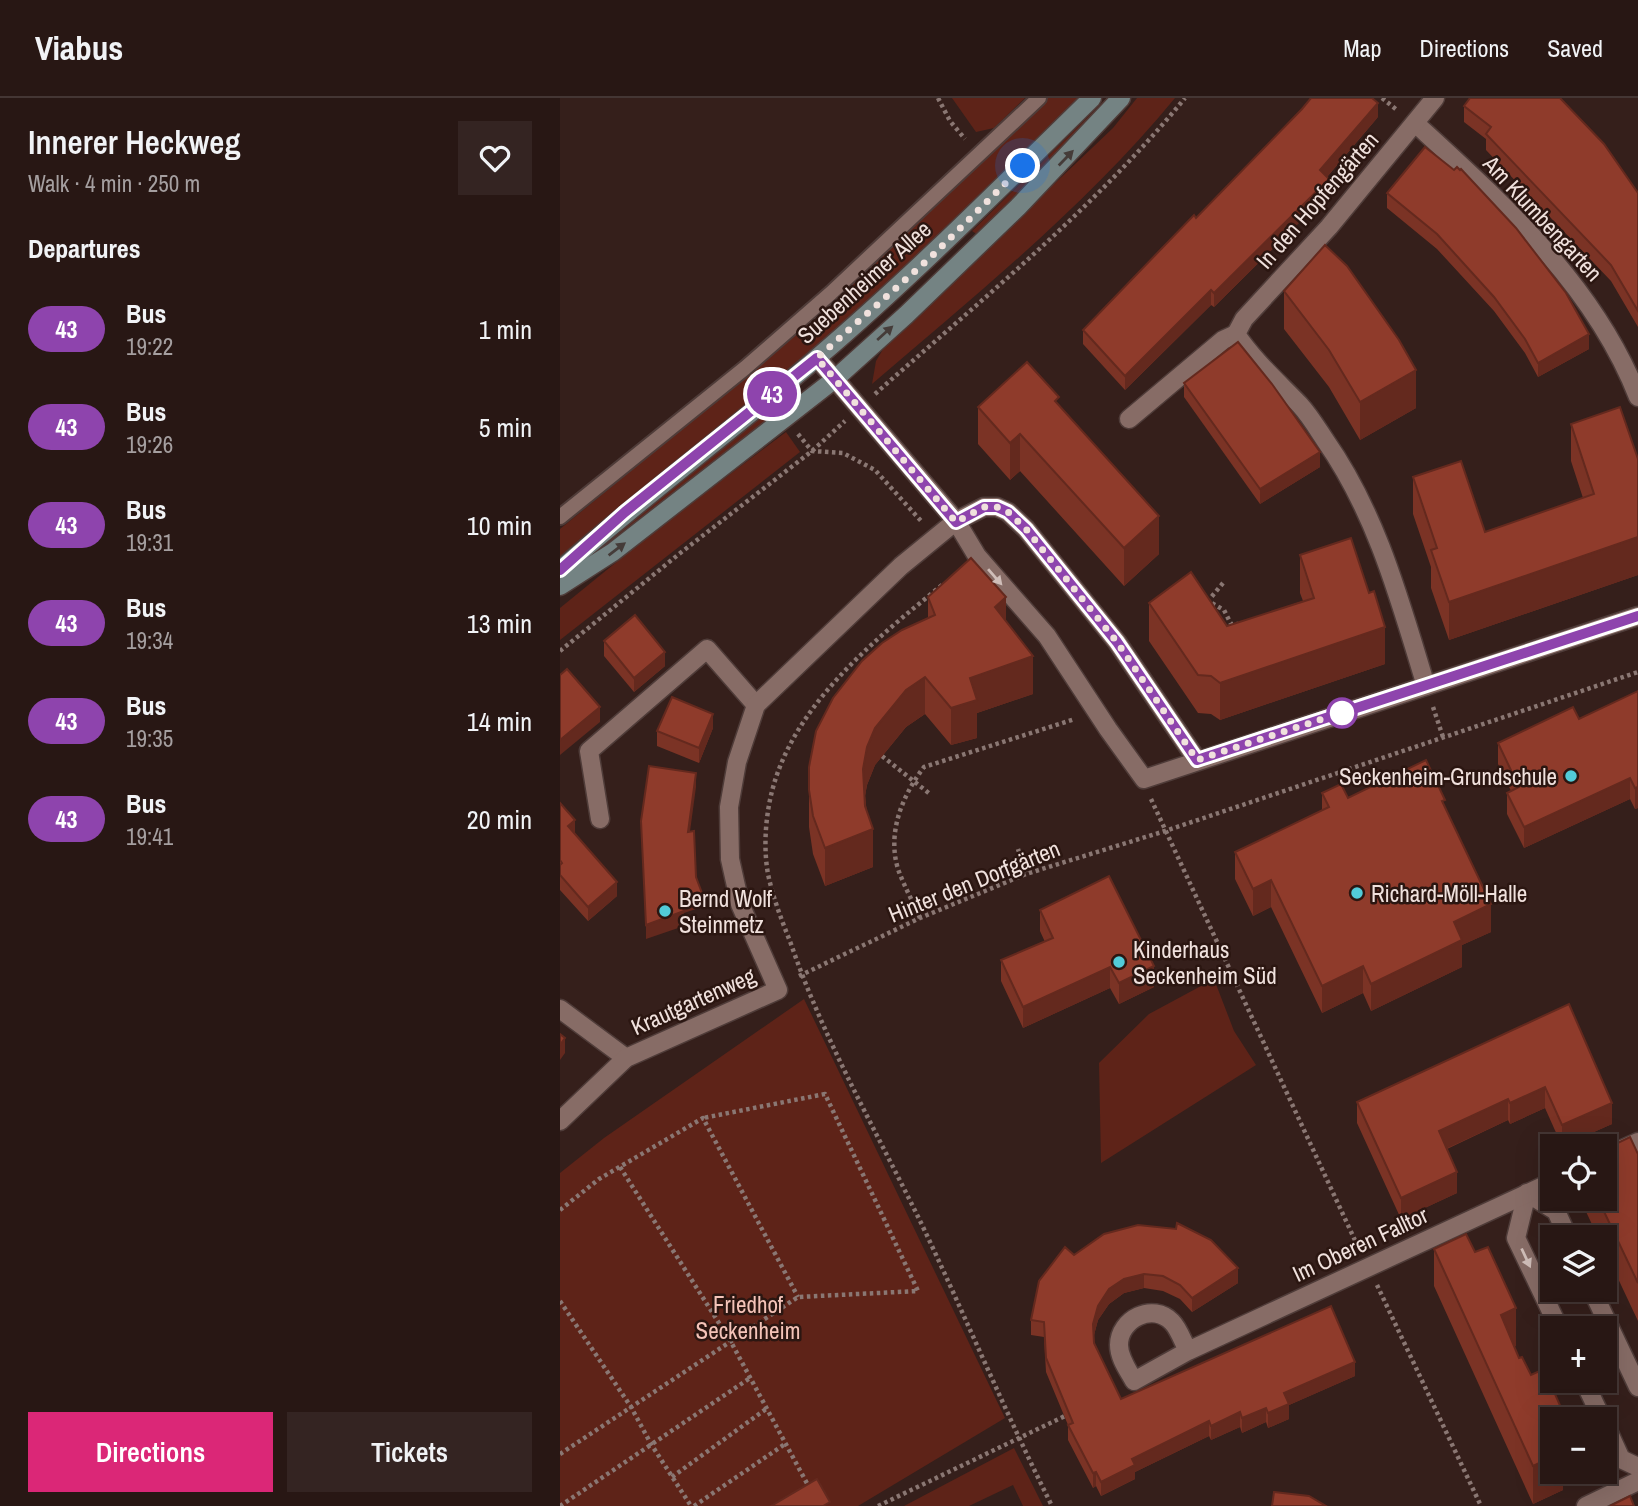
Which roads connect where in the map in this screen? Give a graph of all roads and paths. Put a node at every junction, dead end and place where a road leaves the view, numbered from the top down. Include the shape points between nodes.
1 (938, 98) edge
2 (1039, 98) edge
3 (1092, 98) edge
4 (1121, 98) edge
5 (1185, 98) edge
6 (1436, 98) edge
7 (1415, 124) junction
8 (979, 156) junction
9 (1236, 334) junction
10 (817, 358) junction
11 (835, 379) junction
12 (1638, 397) edge
13 (859, 408) junction
14 (1129, 419) dead end
15 (812, 451) junction
16 (560, 517) edge
17 (956, 522) junction
18 (936, 538) junction
19 (560, 570) edge
20 (947, 581) edge
21 (1223, 583) dead end
22 (560, 586) edge
23 (1638, 617) edge
24 (1242, 623) edge
25 (560, 651) edge
26 (1638, 672) edge
27 (1426, 686) junction
28 (756, 705) junction
29 (1094, 709) junction
30 (1443, 737) junction
31 (882, 756) edge
32 (1197, 760) junction
33 (915, 779) junction
34 (1144, 779) junction
35 (930, 794) dead end
36 (600, 819) dead end
37 (1165, 831) junction
38 (1017, 849) dead end
39 (1026, 874) junction
40 (920, 918) junction
41 (801, 974) junction
42 (560, 1009) edge
43 (626, 1058) junction
44 (703, 1118) junction
45 (560, 1121) edge
46 (1638, 1142) edge
47 (1617, 1152) edge
48 (620, 1167) junction
49 (1540, 1187) edge
50 (1527, 1193) junction
51 (560, 1210) edge
52 (1562, 1225) edge
53 (1368, 1267) junction
54 (798, 1297) junction
55 (560, 1301) edge
56 (1598, 1302) edge
57 (1553, 1316) edge
58 (731, 1342) junction
59 (1188, 1351) dead end
60 (750, 1378) junction
61 (1638, 1387) edge
62 (631, 1407) junction
63 (766, 1409) junction
64 (1076, 1410) edge
65 (1019, 1439) junction
66 (651, 1444) junction
67 (785, 1444) junction
68 (1617, 1450) edge
69 (560, 1454) edge
70 (1638, 1467) edge
71 (672, 1477) junction
72 (1638, 1481) edge
73 (801, 1495) edge
74 (560, 1506) edge
75 (692, 1506) edge
76 (878, 1506) edge
77 (1052, 1506) edge
78 (1481, 1506) edge
79 (1586, 1506) edge

1 - 8 path
2 - 8 lane
3 - 10 main road, Suebenheimer Allee via 931,257
11 -> 4 main road via 1018,207
5 - 13 path via 1111,179 1030,257
6 - 7 street, In den Hopfengärten
7 - 9 street, In den Hopfengärten via 1244,319
7 - 12 street, Am Klumbengarten via 1507,208 1586,298
8 - 16 lane via 745,368
9 - 14 street, In den Hopfengärten
9 - 27 street via 1302,408 1363,503
10 - 11 street
10 - 19 main road, Suebenheimer Allee
11 - 13 street
22 -> 11 main road via 613,552
13 - 15 path
13 - 17 street
15 - 18 path via 843,453 875,470
15 - 25 path
17 - 18 street, Krautgartenweg
17 -> 29 street via 977,556 1047,636
17 - 32 street, Krautgartenweg via 984,507 997,507 1026,529 1117,642
18 - 28 street, Krautgartenweg
20 - 41 path via 867,649 833,685 806,716 783,756 769,804 765,839 768,871
21 - 24 path via 1208,601 1224,610 1231,624
23 - 27 street
26 - 30 path, Hinter den Dorfgärten
27 - 30 path
27 - 32 street
28 - 36 street via 707,649 589,751
28 - 43 street, Krautgartenweg via 737,762 729,807 730,859 740,904 778,990
29 - 33 path via 924,768
29 - 34 street
30 - 37 path, Hinter den Dorfgärten
31 - 33 path
32 - 34 street
33 - 35 path
33 - 40 path via 899,811 894,842 898,868
34 - 37 path
37 - 39 path, Hinter den Dorfgärten
37 - 53 path
38 - 39 path
39 - 40 path, Hinter den Dorfgärten
40 - 41 path, Hinter den Dorfgärten
41 - 65 path
42 - 43 street, Krautgartenweg
43 - 45 street, Krautgartenweg
44 - 48 path
44 - 54 path
44 - 54 path via 825,1094 918,1291
46 - 47 street
48 - 51 path
48 - 58 path
49 - 50 street, Im Oberen Falltor
50 - 52 street via 1556,1211
50 - 53 street, Im Oberen Falltor
50 -> 57 street via 1516,1238
53 - 59 street, Im Oberen Falltor
53 - 78 path
54 - 58 path
55 - 62 path
56 - 61 street
58 - 60 path
58 - 62 path
60 - 63 path
60 - 66 path
62 - 66 path
62 - 69 path
63 - 67 path
63 - 71 path
64 - 65 path
65 - 76 path
65 - 77 path
66 - 71 path
66 - 74 path
67 - 73 path via 810,1489
67 - 75 path
68 - 70 street via 1621,1459
71 - 75 path
72 - 79 street

